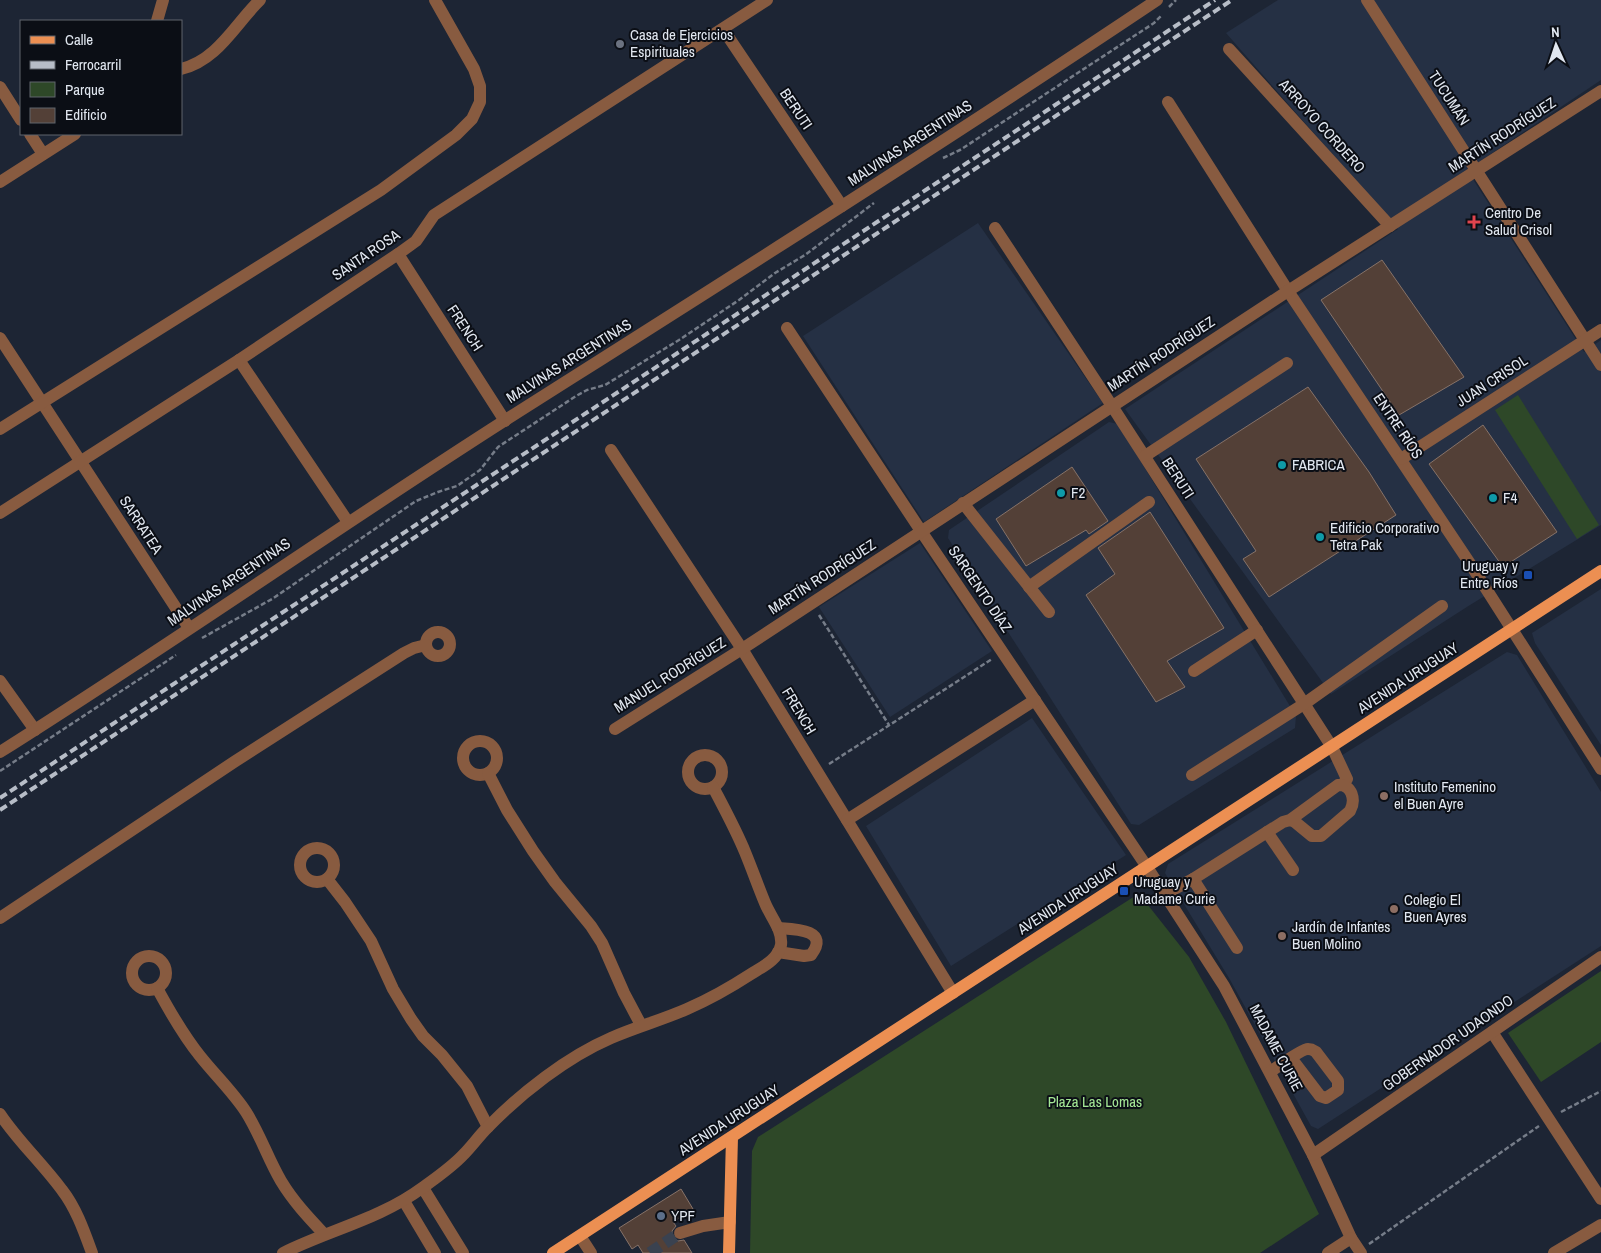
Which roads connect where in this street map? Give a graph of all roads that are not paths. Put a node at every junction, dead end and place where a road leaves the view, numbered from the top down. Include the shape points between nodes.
1 (163, 0) edge
2 (260, 0) edge
3 (435, 0) edge
4 (767, 0) edge
5 (1367, 0) edge
6 (1151, 2) edge
7 (158, 20) edge
8 (723, 29) junction
9 (1229, 49) dead end
10 (182, 69) edge
11 (0, 87) edge
12 (1601, 91) edge
13 (1168, 102) dead end
14 (20, 118) edge
15 (31, 135) edge
16 (73, 135) edge
17 (44, 154) junction
18 (1476, 171) junction
19 (0, 182) edge
20 (842, 206) junction
21 (1390, 226) junction
22 (995, 228) dead end
23 (398, 254) junction
24 (1288, 290) junction
25 (787, 328) dead end
26 (1601, 330) edge
27 (0, 338) edge
28 (1585, 340) junction
29 (239, 360) junction
30 (1287, 363) dead end
31 (1601, 364) edge
32 (42, 403) junction
33 (1112, 406) junction
34 (505, 420) junction
35 (0, 429) edge
36 (610, 450) dead end
37 (1145, 456) junction
38 (1401, 459) junction
39 (80, 462) junction
40 (1149, 502) dead end
41 (963, 503) junction
42 (0, 513) edge
43 (348, 522) junction
44 (921, 531) junction
45 (1601, 571) edge
46 (1029, 587) junction
47 (1442, 606) dead end
48 (1049, 612) dead end
49 (189, 628) junction
50 (1512, 629) junction
51 (1257, 630) junction
52 (426, 645) dead end
53 (742, 649) junction
54 (1194, 672) dead end
55 (0, 681) edge
56 (1035, 700) junction
57 (1304, 704) junction
58 (616, 729) dead end
59 (35, 730) junction
60 (1332, 747) junction
61 (0, 752) edge
62 (1601, 769) edge
63 (488, 773) dead end
64 (1192, 775) dead end
65 (1343, 784) junction
66 (712, 787) dead end
67 (847, 820) junction
68 (1290, 820) junction
69 (1267, 832) junction
70 (1147, 867) junction
71 (1293, 870) dead end
72 (327, 879) dead end
73 (1193, 879) junction
74 (1165, 894) junction
75 (0, 918) edge
76 (778, 928) junction
77 (1236, 948) dead end
78 (778, 952) junction
79 (1601, 957) edge
80 (157, 988) dead end
81 (953, 993) junction
82 (641, 1025) junction
83 (1492, 1032) junction
84 (1291, 1058) dead end
85 (1270, 1072) junction
86 (0, 1114) edge
87 (488, 1127) junction
88 (732, 1137) junction
89 (1313, 1155) junction
90 (423, 1188) junction
91 (1601, 1199) edge
92 (404, 1201) junction
93 (730, 1222) junction
94 (1601, 1225) edge
95 (680, 1233) tunnel mouth
96 (324, 1234) junction
97 (580, 1236) junction
98 (1351, 1238) junction
99 (1361, 1252) edge
100 (92, 1253) edge
101 (283, 1253) edge
102 (435, 1253) edge
103 (463, 1253) edge
104 (553, 1253) edge
105 (591, 1253) edge
106 (729, 1253) edge
107 (1328, 1253) edge
108 (1554, 1253) edge

1 - 7 street
2 - 10 street via 221,45 205,59
3 - 32 street via 474,69 480,86 480,102 472,119 456,135 380,190
4 - 8 street, SANTA ROSA
5 - 18 street, TUCUMÁN
6 - 20 street, MALVINAS ARGENTINAS
8 - 20 street, BERUTI
8 - 23 street, SANTA ROSA via 434,215 416,241
9 - 21 street, ARROYO CORDERO
11 - 14 street
12 - 18 street, MARTÍN RODRÍGUEZ
13 - 24 street, ENTRE RÍOS
15 - 17 street
16 - 17 street
17 - 19 street
18 - 21 street, MARTÍN RODRÍGUEZ
18 - 28 street, TUCUMÁN
20 - 34 street, MALVINAS ARGENTINAS
21 - 24 street, MARTÍN RODRÍGUEZ
22 - 33 street, BERUTI
23 - 29 street, SANTA ROSA
23 - 34 street, FRENCH
24 - 33 street, MARTÍN RODRÍGUEZ
24 - 38 street, ENTRE RÍOS
25 - 44 street, SARGENTO DÍAZ
26 - 28 street, JUAN CRISOL
27 - 32 street, SARRATEA
28 - 31 street, TUCUMÁN
28 - 38 street, JUAN CRISOL
29 - 39 street, SANTA ROSA
29 - 43 street
30 - 37 street
32 - 35 street
32 - 39 street, SARRATEA
33 - 37 street, BERUTI
33 - 41 street, MARTÍN RODRÍGUEZ
34 - 43 street, MALVINAS ARGENTINAS
36 - 53 street, FRENCH
37 - 51 street, BERUTI
38 - 50 street, ENTRE RÍOS
39 - 42 street, SANTA ROSA
39 - 49 street, SARRATEA
40 - 46 street
41 - 44 street, MARTÍN RODRÍGUEZ
41 - 46 street
43 - 49 street, MALVINAS ARGENTINAS
44 - 53 street, MARTÍN RODRÍGUEZ
44 - 56 street, SARGENTO DÍAZ
45 - 50 main road, AVENIDA URUGUAY
46 - 48 street
47 - 57 street
49 - 59 street, MALVINAS ARGENTINAS
50 - 60 main road, AVENIDA URUGUAY
50 - 62 street, ENTRE RÍOS
51 - 54 street
51 - 57 street, BERUTI
52 - 75 street via 404,653
53 - 58 street, MANUEL RODRÍGUEZ
53 - 67 street, FRENCH
55 - 59 street
56 - 67 street
56 - 70 street, SARGENTO DÍAZ
57 - 60 street, BERUTI
57 - 64 street
59 - 61 street, MALVINAS ARGENTINAS
60 - 65 street, BERUTI via 1347,779
60 - 70 main road, AVENIDA URUGUAY
63 - 82 street via 533,851 592,926
65 - 68 street
65 - 68 street via 1353,797 1353,806 1321,836 1312,836
66 - 76 street via 731,821
67 - 81 street, FRENCH
68 - 69 street
69 - 71 street
69 - 73 street
70 - 74 street, MADAME CURIE
70 - 81 main road, AVENIDA URUGUAY
72 - 87 street via 371,941 392,988 423,1036 467,1086
73 - 74 street
73 - 77 street
74 - 85 street, MADAME CURIE via 1224,986
76 - 78 street via 781,946
76 - 78 street via 805,930 816,938 817,944 811,955
78 - 82 street via 773,960 727,990
79 - 83 street, GOBERNADOR UDAONDO
80 - 96 street via 189,1042 247,1113 295,1202
81 - 88 main road, AVENIDA URUGUAY
82 - 87 street via 566,1062
83 - 89 street, GOBERNADOR UDAONDO
83 - 91 street
84 - 85 street
85 - 89 street, MADAME CURIE
86 - 100 street via 62,1190 79,1219
87 - 90 street via 463,1156
88 - 93 main road
88 - 97 main road, AVENIDA URUGUAY
89 - 98 street, MADAME CURIE
90 - 92 street
90 - 103 street
92 - 96 street
92 - 102 street
93 - 95 street
93 - 106 main road
94 - 108 street
96 - 101 street
97 - 104 main road, AVENIDA URUGUAY
97 - 105 street
98 - 99 street, MADAME CURIE
98 - 107 street

